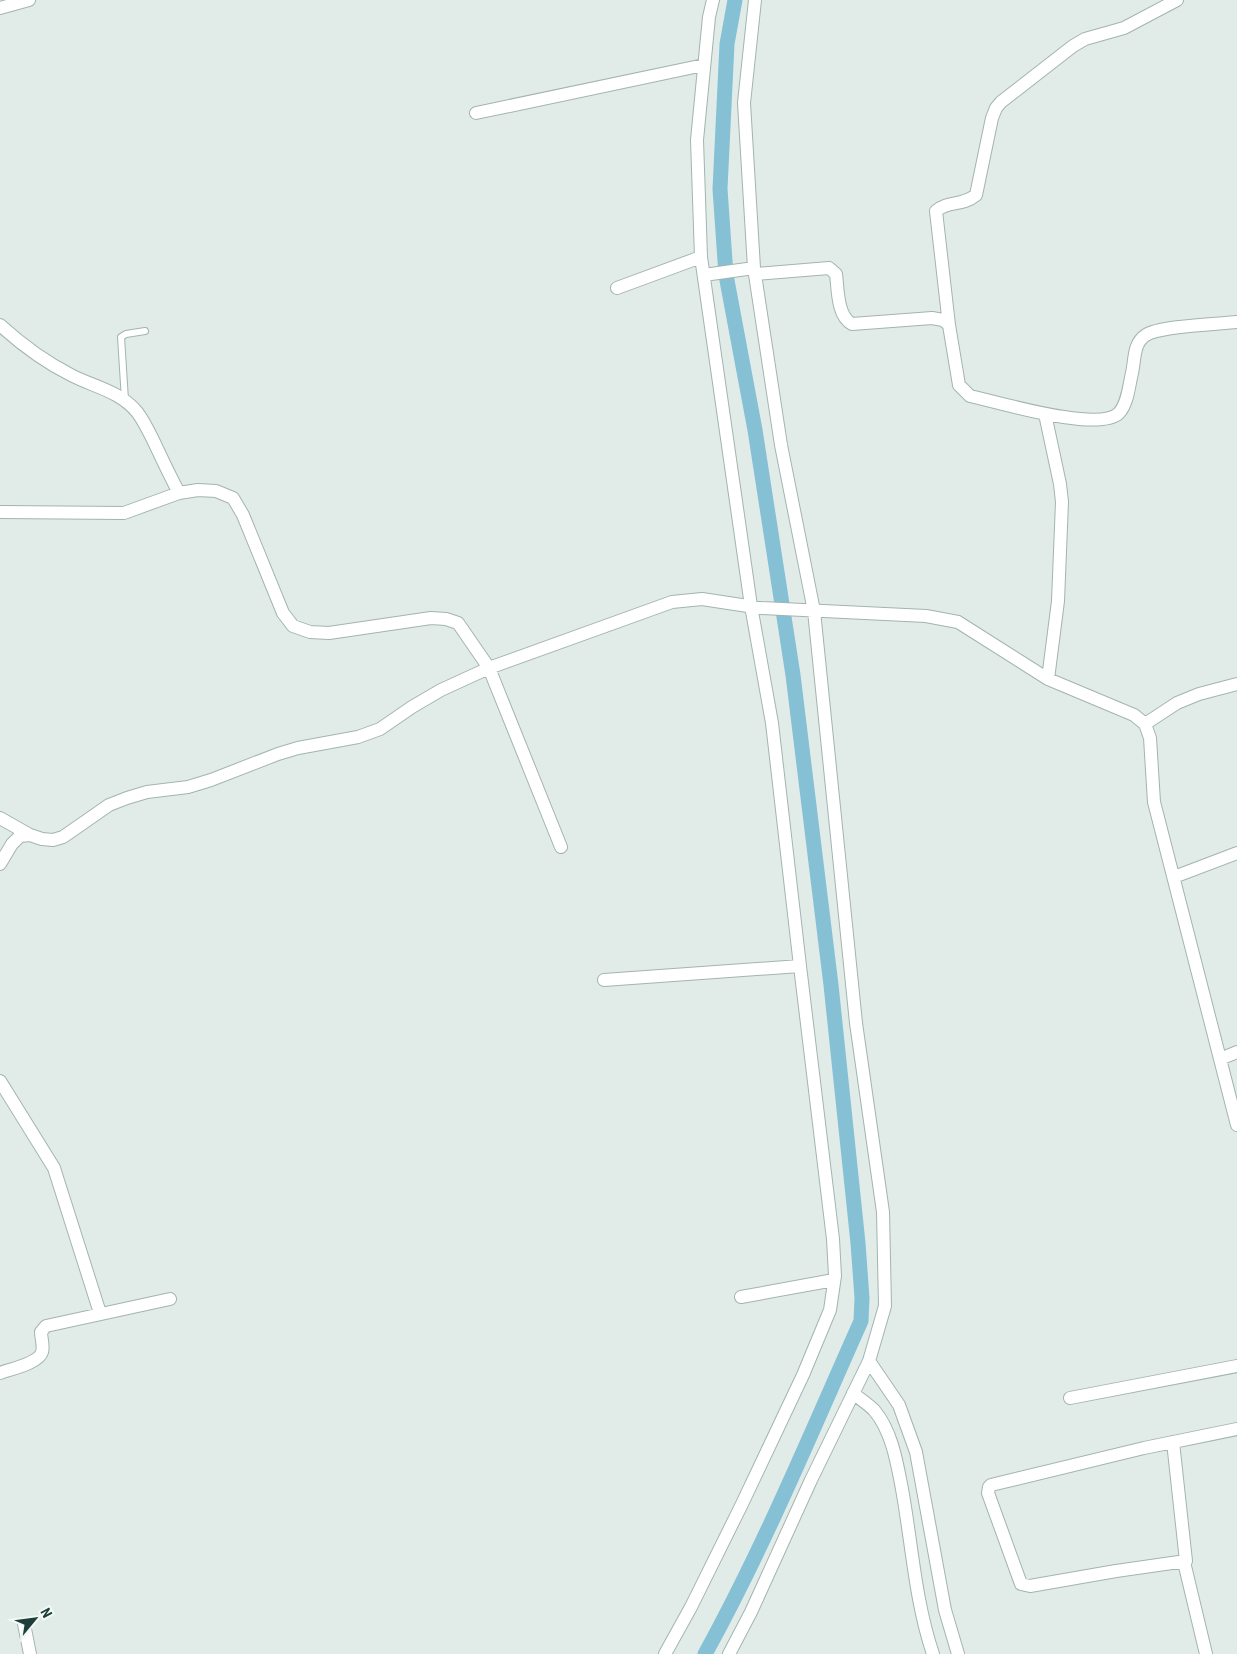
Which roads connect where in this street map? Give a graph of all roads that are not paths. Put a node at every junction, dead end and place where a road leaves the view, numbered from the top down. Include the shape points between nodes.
1 (29, 0) edge
2 (713, 0) edge
3 (755, 0) edge
4 (1177, 0) edge
5 (0, 8) edge
6 (704, 65) junction
7 (476, 113) dead end
8 (702, 257) junction
9 (750, 270) junction
10 (708, 275) junction
11 (617, 288) dead end
12 (1237, 322) edge
13 (0, 325) edge
14 (949, 326) junction
15 (145, 331) dead end
16 (124, 400) junction
17 (1045, 414) junction
18 (179, 493) junction
19 (0, 512) edge
20 (756, 607) junction
21 (807, 610) junction
22 (489, 668) junction
23 (1048, 680) junction
24 (1237, 684) edge
25 (1144, 724) junction
26 (0, 818) edge
27 (30, 835) junction
28 (561, 847) dead end
29 (1237, 852) edge
30 (0, 864) edge
31 (1174, 877) junction
32 (800, 966) junction
33 (604, 980) dead end
34 (1237, 1052) edge
35 (1220, 1059) junction
36 (0, 1081) edge
37 (1237, 1125) edge
38 (834, 1280) junction
39 (740, 1297) dead end
40 (170, 1299) dead end
41 (100, 1313) junction
42 (870, 1361) junction
43 (1237, 1366) edge
44 (0, 1373) edge
45 (853, 1393) junction
46 (1070, 1398) dead end
47 (1237, 1429) edge
48 (1173, 1442) junction
49 (1184, 1562) junction
50 (24, 1624) dead end
51 (30, 1654) edge
52 (665, 1654) edge
53 (729, 1654) edge
54 (933, 1654) edge
55 (958, 1654) edge
56 (1206, 1654) edge

1 - 5 street
2 - 6 street
3 - 9 street via 744,103
4 - 14 street via 1124,28 1085,39 1073,46 996,108 976,195 962,203 941,207 936,212
6 - 7 street
6 - 8 street via 696,140
8 - 10 street
8 - 11 street
9 - 10 street
9 - 14 street via 829,268 836,274 842,313 852,324 932,318 943,320
9 - 21 street
10 - 20 street
12 - 17 street via 1162,330 1146,335 1135,351 1125,403 1111,418 1096,420
13 - 16 street via 24,347 51,364
14 - 17 street via 959,384 970,396
15 - 16 lane via 121,337
16 - 18 street via 137,412
17 - 23 street via 1062,502 1058,601
18 - 19 street via 124,513
18 - 22 street via 216,491 233,498 279,604 293,626 310,632 329,632 431,618 446,619 458,624
20 - 21 street
20 - 22 street via 720,600 672,602
20 - 32 street
21 - 23 street via 926,616 958,622
21 - 42 street via 856,1023 883,1212 885,1306
22 - 27 street via 419,702 380,729 358,737 278,754 211,780 127,798 109,805 53,840
22 - 28 street
23 - 25 street via 1134,714
24 - 25 street via 1177,703
25 - 31 street via 1150,738 1154,802
26 - 27 street
27 - 30 street via 20,836
29 - 31 street
31 - 35 street
32 - 33 street
32 - 38 street via 833,1239
34 - 35 street
35 - 37 street
36 - 41 street via 54,1168
38 - 39 street
38 - 52 street via 830,1310 802,1375 718,1553
40 - 41 street
41 - 44 street via 46,1326 41,1332 43,1350 39,1358
42 - 45 street
42 - 55 street via 899,1405 916,1452 937,1572
43 - 46 street
45 - 53 street
45 - 54 street via 874,1410 881,1421 897,1463 923,1623
47 - 48 street
48 - 49 street via 1187,1560
48 - 49 street via 991,1485 988,1493 1021,1584 1025,1586
49 - 56 street
50 - 51 street

